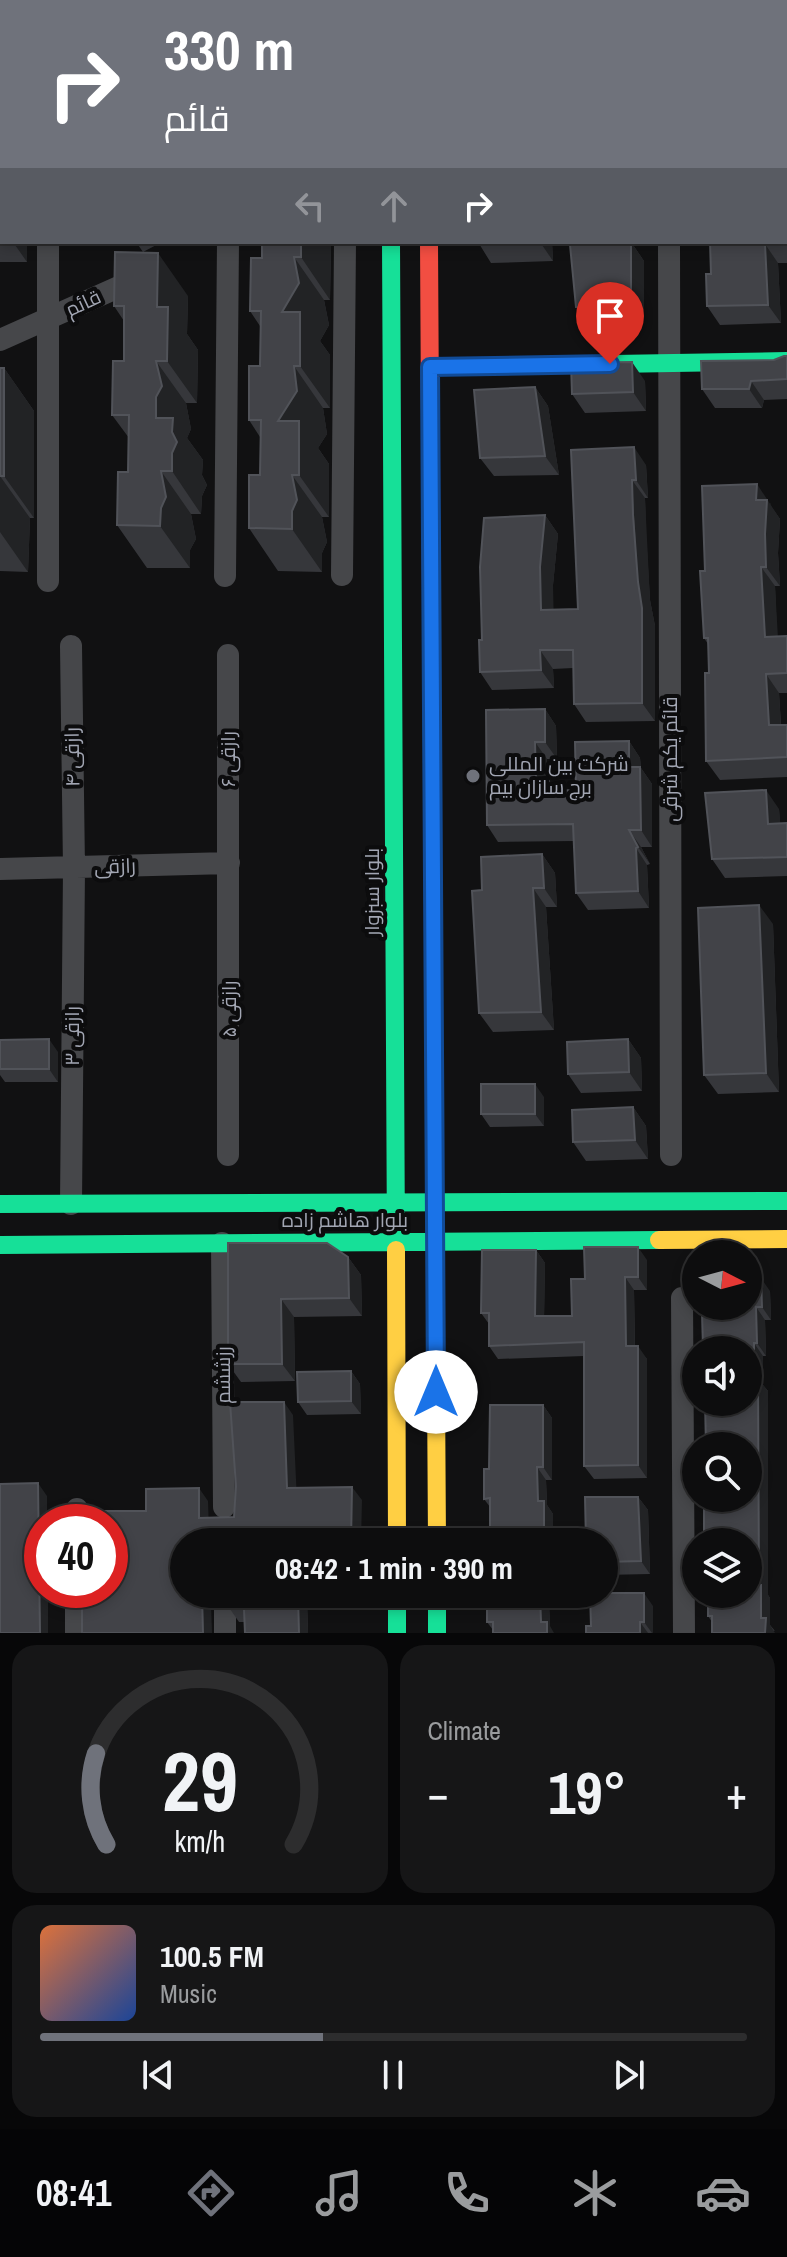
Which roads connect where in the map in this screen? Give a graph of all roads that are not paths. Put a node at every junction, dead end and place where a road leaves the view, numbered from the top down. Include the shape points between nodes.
1 (48, 244) edge
2 (228, 244) edge
3 (345, 244) edge
4 (391, 244) edge
5 (429, 244) edge
6 (669, 244) edge
7 (165, 265) dead end
8 (48, 320) junction
9 (0, 340) edge
10 (787, 361) edge
11 (670, 363) junction
12 (430, 367) junction
13 (342, 575) dead end
14 (225, 576) dead end
15 (48, 581) dead end
16 (71, 646) dead end
17 (228, 655) dead end
18 (229, 863) junction
19 (74, 868) junction
20 (0, 869) edge
21 (228, 1155) dead end
22 (671, 1155) dead end
23 (787, 1201) edge
24 (395, 1202) junction
25 (435, 1202) junction
26 (0, 1204) edge
27 (71, 1204) junction
28 (787, 1239) edge
29 (395, 1242) junction
30 (435, 1242) junction
31 (222, 1243) junction
32 (0, 1245) edge
33 (682, 1320) edge
34 (224, 1507) dead end
35 (397, 1528) edge
36 (437, 1528) edge
37 (76, 1608) edge
38 (225, 1608) edge
39 (397, 1608) edge
40 (437, 1608) edge
41 (76, 1633) edge
42 (225, 1633) edge
43 (397, 1633) edge
44 (437, 1633) edge
45 (684, 1633) edge

1 - 8 street
2 - 14 street
3 - 13 street
4 - 24 street, بلوار سبزوار
5 - 12 street
6 - 11 street, قائم یکم شرقی
7 - 8 street, قائم
8 - 9 street, قائم
8 - 15 street
10 - 11 street
11 - 12 street
11 - 22 street, قائم یکم شرقی
12 - 25 street
16 - 19 street, رازقی ۴
17 - 18 street, رازقی ۶
18 - 19 street, رازقی
18 - 21 street, رازقی ۵
19 - 20 street, رازقی
19 - 27 street, رازقی ۳
23 - 25 street, بلوار هاشم زاده
24 - 25 street, بلوار هاشم زاده
24 - 27 street, بلوار هاشم زاده
24 - 29 street, بلوار سبزوار
25 - 30 street
26 - 27 street, بلوار هاشم زاده
28 - 30 street, بلوار هاشم زاده
29 - 30 street, بلوار هاشم زاده
29 - 31 street, بلوار هاشم زاده
29 - 35 street, بلوار سبزوار
30 - 36 street
31 - 32 street, بلوار هاشم زاده
31 - 34 street, رزششم
33 - 45 street
37 - 41 street
38 - 42 street
39 - 43 street
40 - 44 street

